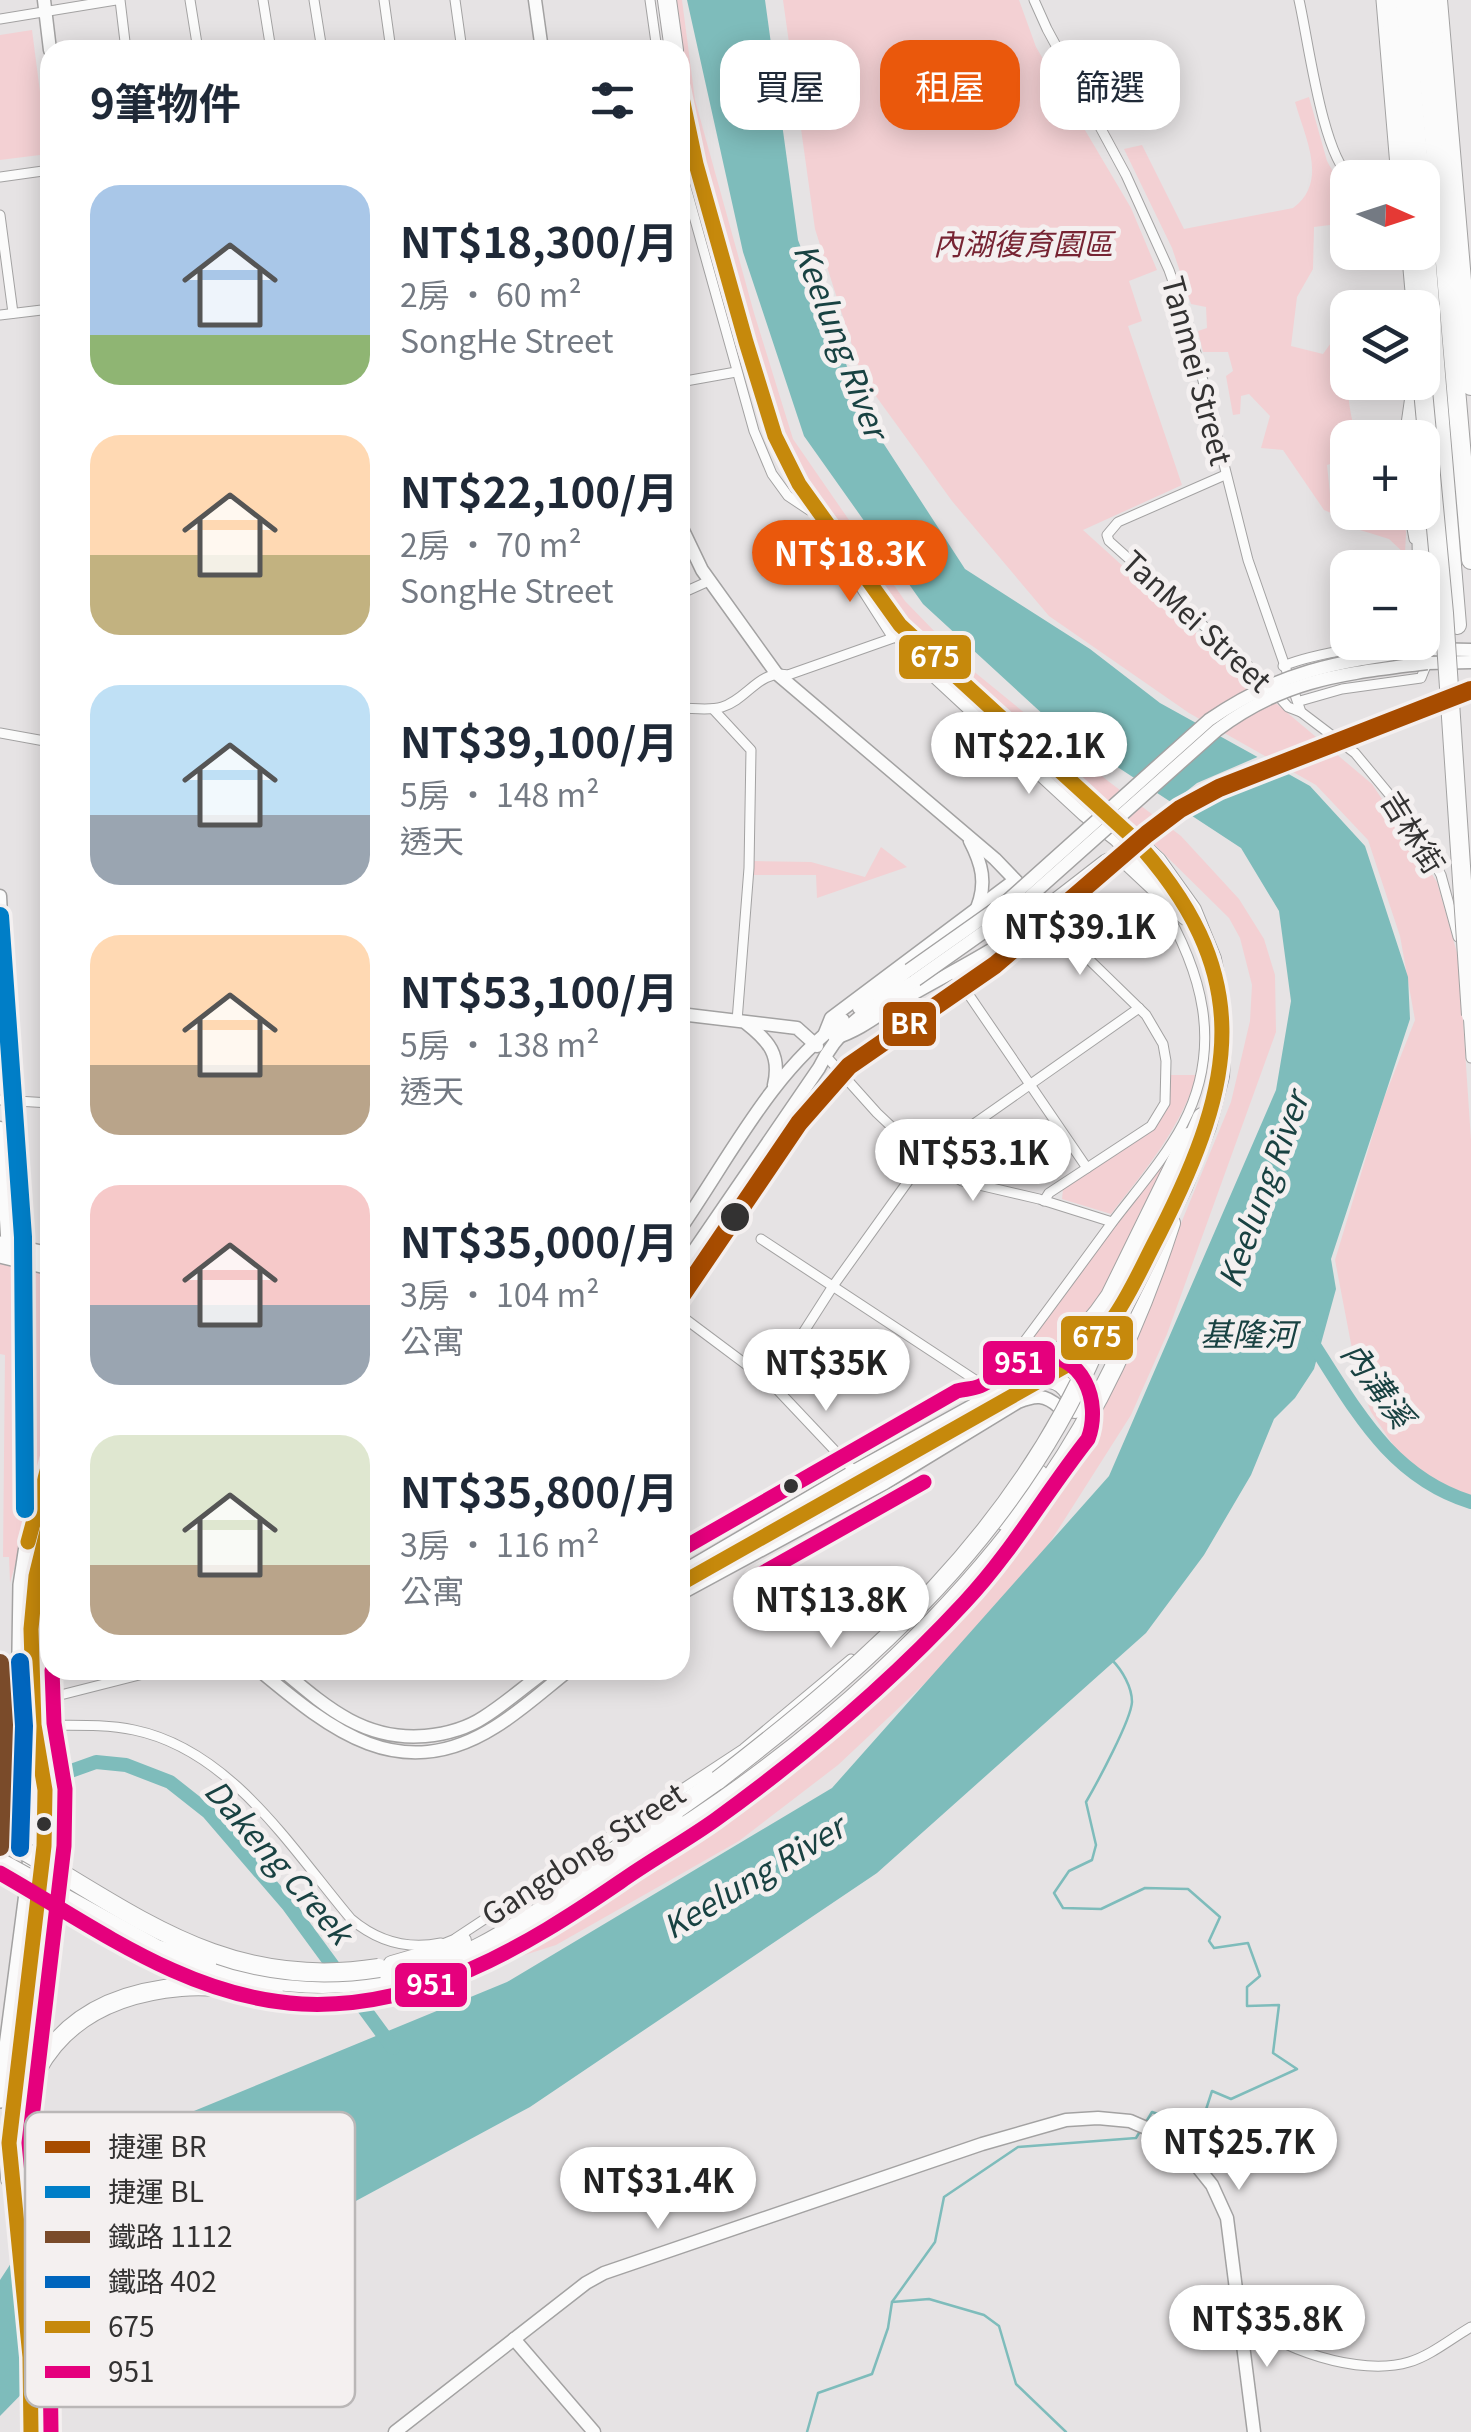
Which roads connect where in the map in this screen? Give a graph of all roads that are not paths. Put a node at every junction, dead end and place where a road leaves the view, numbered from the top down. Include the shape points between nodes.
1 (118, 0) edge
2 (190, 0) edge
3 (263, 0) edge
4 (314, 0) edge
5 (384, 0) edge
6 (454, 0) edge
7 (536, 0) edge
8 (650, 0) edge
9 (1034, 0) edge
10 (1299, 0) edge
11 (1380, 0) edge
12 (1390, 0) edge
13 (1406, 0) edge
14 (1422, 0) edge
15 (1438, 0) edge
16 (45, 6) edge
17 (0, 19) edge
18 (49, 40) edge
19 (124, 40) edge
20 (196, 40) edge
21 (269, 40) edge
22 (320, 40) edge
23 (390, 40) edge
24 (460, 40) edge
25 (541, 40) edge
26 (656, 40) edge
27 (690, 133) edge
28 (690, 136) edge
29 (1339, 160) edge
30 (1397, 160) edge
31 (1398, 160) edge
32 (1419, 160) edge
33 (40, 171) edge
34 (0, 176) edge
35 (690, 203) edge
36 (0, 215) edge
37 (1449, 298) junction
38 (40, 310) edge
39 (13, 314) junction
40 (0, 315) edge
41 (736, 372) junction
42 (690, 380) edge
43 (1471, 386) edge
44 (1424, 400) edge
45 (1440, 400) edge
46 (1471, 405) edge
47 (1225, 475) junction
48 (690, 543) edge
49 (1471, 560) edge
50 (709, 580) junction
51 (690, 589) edge
52 (893, 638) junction
53 (1471, 650) edge
54 (1440, 654) edge
55 (1330, 656) edge
56 (1440, 657) edge
57 (1368, 660) edge
58 (1429, 660) edge
59 (1471, 662) edge
60 (1284, 666) junction
61 (776, 673) junction
62 (1300, 706) junction
63 (690, 708) edge
64 (714, 709) junction
65 (0, 734) edge
66 (40, 740) edge
67 (1080, 805) junction
68 (1471, 818) edge
69 (1099, 830) junction
70 (968, 836) junction
71 (1015, 880) junction
72 (1150, 884) junction
73 (0, 896) edge
74 (976, 910) junction
75 (1046, 911) junction
76 (1186, 916) junction
77 (954, 973) junction
78 (1143, 1012) junction
79 (690, 1015) edge
80 (1471, 1015) edge
81 (740, 1021) junction
82 (825, 1037) junction
83 (825, 1055) junction
84 (1471, 1058) edge
85 (1030, 1085) junction
86 (1212, 1087) junction
87 (766, 1100) junction
88 (5, 1101) edge
89 (40, 1103) edge
90 (0, 1128) edge
91 (924, 1159) junction
92 (1086, 1168) junction
93 (1183, 1187) junction
94 (1044, 1201) junction
95 (690, 1214) edge
96 (1112, 1222) junction
97 (761, 1238) dead end
98 (9, 1251) edge
99 (40, 1254) edge
100 (690, 1257) edge
101 (40, 1263) edge
102 (833, 1286) junction
103 (690, 1323) edge
104 (771, 1383) junction
105 (979, 1400) junction
106 (1059, 1407) junction
107 (1062, 1439) junction
108 (854, 1471) junction
109 (873, 1489) junction
110 (40, 1532) edge
111 (40, 1557) edge
112 (690, 1567) edge
113 (690, 1578) edge
114 (690, 1589) edge
115 (119, 1680) edge
116 (271, 1680) edge
117 (294, 1680) edge
118 (533, 1680) edge
119 (556, 1680) edge
120 (32, 1702) junction
121 (34, 1726) junction
122 (31, 1747) junction
123 (745, 1772) junction
124 (639, 1836) junction
125 (0, 1837) edge
126 (0, 1850) edge
127 (0, 1862) edge
128 (0, 1876) edge
129 (35, 1877) junction
130 (591, 1880) junction
131 (207, 1964) junction
132 (416, 1972) junction
133 (0, 2100) edge
134 (10, 2179) junction
135 (25, 2312) edge
136 (1238, 2314) junction
137 (1471, 2327) edge
138 (514, 2340) junction
139 (31, 2407) edge
140 (31, 2432) edge
141 (395, 2432) edge
142 (594, 2432) edge
143 (1254, 2432) edge

1 - 16 street
1 - 19 street
2 - 20 street
3 - 21 street
4 - 22 street
5 - 23 street
6 - 24 street
7 - 25 street
8 - 26 street
9 - 47 street, Tanmei Street via 1126,174 1168,270 1191,333
10 - 29 street via 1315,90
11 - 30 street
12 - 31 highway
13 - 32 highway
14 - 37 highway
15 - 43 highway
16 - 17 street
16 - 18 street
27 - 67 highway, bridge via 761,398 804,492 896,632
28 - 93 highway, bridge via 775,436 799,484 900,625 1157,861 1204,934 1220,1001 1221,1059 1213,1107
33 - 34 street
35 - 41 street
36 - 39 street
37 - 46 highway
37 - 49 highway
38 - 39 street
39 - 40 street
41 - 42 street
41 - 52 street via 772,474 788,496 806,506
44 - 80 highway, bridge
45 - 68 highway
47 - 60 street, Tanmei Street
47 - 62 street, TanMei Street via 1118,522 1109,541 1288,707
48 - 50 street
50 - 51 street
50 - 61 street
52 - 61 street via 788,675
52 - 69 street via 986,732
53 - 54 street
55 - 60 street
56 - 59 street
57 - 82 street, bridge via 1295,673 1209,720 1008,900
58 - 62 street via 1421,678 1342,689
60 - 62 street, Tanmei Street
61 - 64 street
61 - 70 street
62 - 84 street, 吉林街 via 1355,753 1432,854 1462,952
63 - 64 street
64 - 81 street via 751,750
65 - 66 street
67 - 69 highway
67 - 76 highway via 1154,870
69 - 75 highway via 1108,841 1106,852
70 - 71 street
70 - 74 street via 983,878
71 - 74 street
71 - 75 street
72 - 75 highway via 1129,860 1117,858
72 - 76 highway
72 - 96 street via 1192,962 1204,1055 1182,1127
73 - 88 street
74 - 82 street via 831,1018
75 - 77 street
75 - 78 street
76 - 86 highway via 1205,956 1215,1002
77 - 82 street via 851,1033
77 - 85 street
78 - 85 street
78 - 92 street via 1163,1044 1165,1103 1151,1126
79 - 81 street
81 - 82 street
81 - 87 street via 772,1046 776,1082
82 - 83 street
82 - 87 street
83 - 91 street
83 - 100 street
85 - 91 street
85 - 92 street
86 - 105 highway via 1096,1318 1049,1362
86 - 124 highway, bridge via 1057,1429 976,1545 825,1694
87 - 95 street
88 - 89 street
88 - 98 street
90 - 98 street
91 - 94 street via 962,1181
91 - 102 street
92 - 94 street
93 - 113 highway, bridge via 1130,1298 1103,1338 1069,1364
93 - 130 highway, bridge via 1112,1369 1032,1505 987,1561 814,1729 696,1819
94 - 96 street
96 - 105 street
97 - 102 street
98 - 99 main road
98 - 101 main road
102 - 104 street
102 - 105 street
103 - 104 street
104 - 108 street
105 - 107 highway via 982,1407 1032,1379 1055,1380 1072,1394 1075,1410
105 - 108 street
106 - 107 highway
106 - 109 street via 1044,1396 1018,1402
106 - 121 street, Gangdong Street via 1056,1422 1006,1492 887,1628 744,1749 468,1932 436,1944 392,1943 351,1920 229,1777 184,1747 112,1726
107 - 123 highway via 954,1584 808,1723
108 - 109 street
108 - 112 street
109 - 114 street
110 - 122 main road via 22,1566 20,1610 18,1700
111 - 120 main road
115 - 120 street
116 - 119 street via 344,1735 416,1752 494,1728
117 - 118 street via 353,1724 403,1738 462,1728
120 - 121 main road
121 - 122 main road
122 - 129 main road via 38,1789
123 - 124 highway via 662,1828
123 - 130 highway
124 - 125 highway, bridge via 456,1943 392,1966 322,1975 269,1971 208,1953
126 - 131 highway, bridge
127 - 131 highway, bridge via 158,1949
128 - 129 street
129 - 133 main road
129 - 134 main road
130 - 132 highway via 492,1938
131 - 132 highway via 297,1984
132 - 134 highway via 403,1982 330,1995 184,1986 96,2010 60,2038 32,2078 20,2104
134 - 135 main road
136 - 137 street via 1280,2342 1366,2366 1410,2362
136 - 138 street via 1227,2218 1212,2185 1188,2155 1143,2126 1098,2118 1066,2120 982,2144 615,2268
136 - 143 street
138 - 141 street
138 - 142 street
139 - 140 main road

